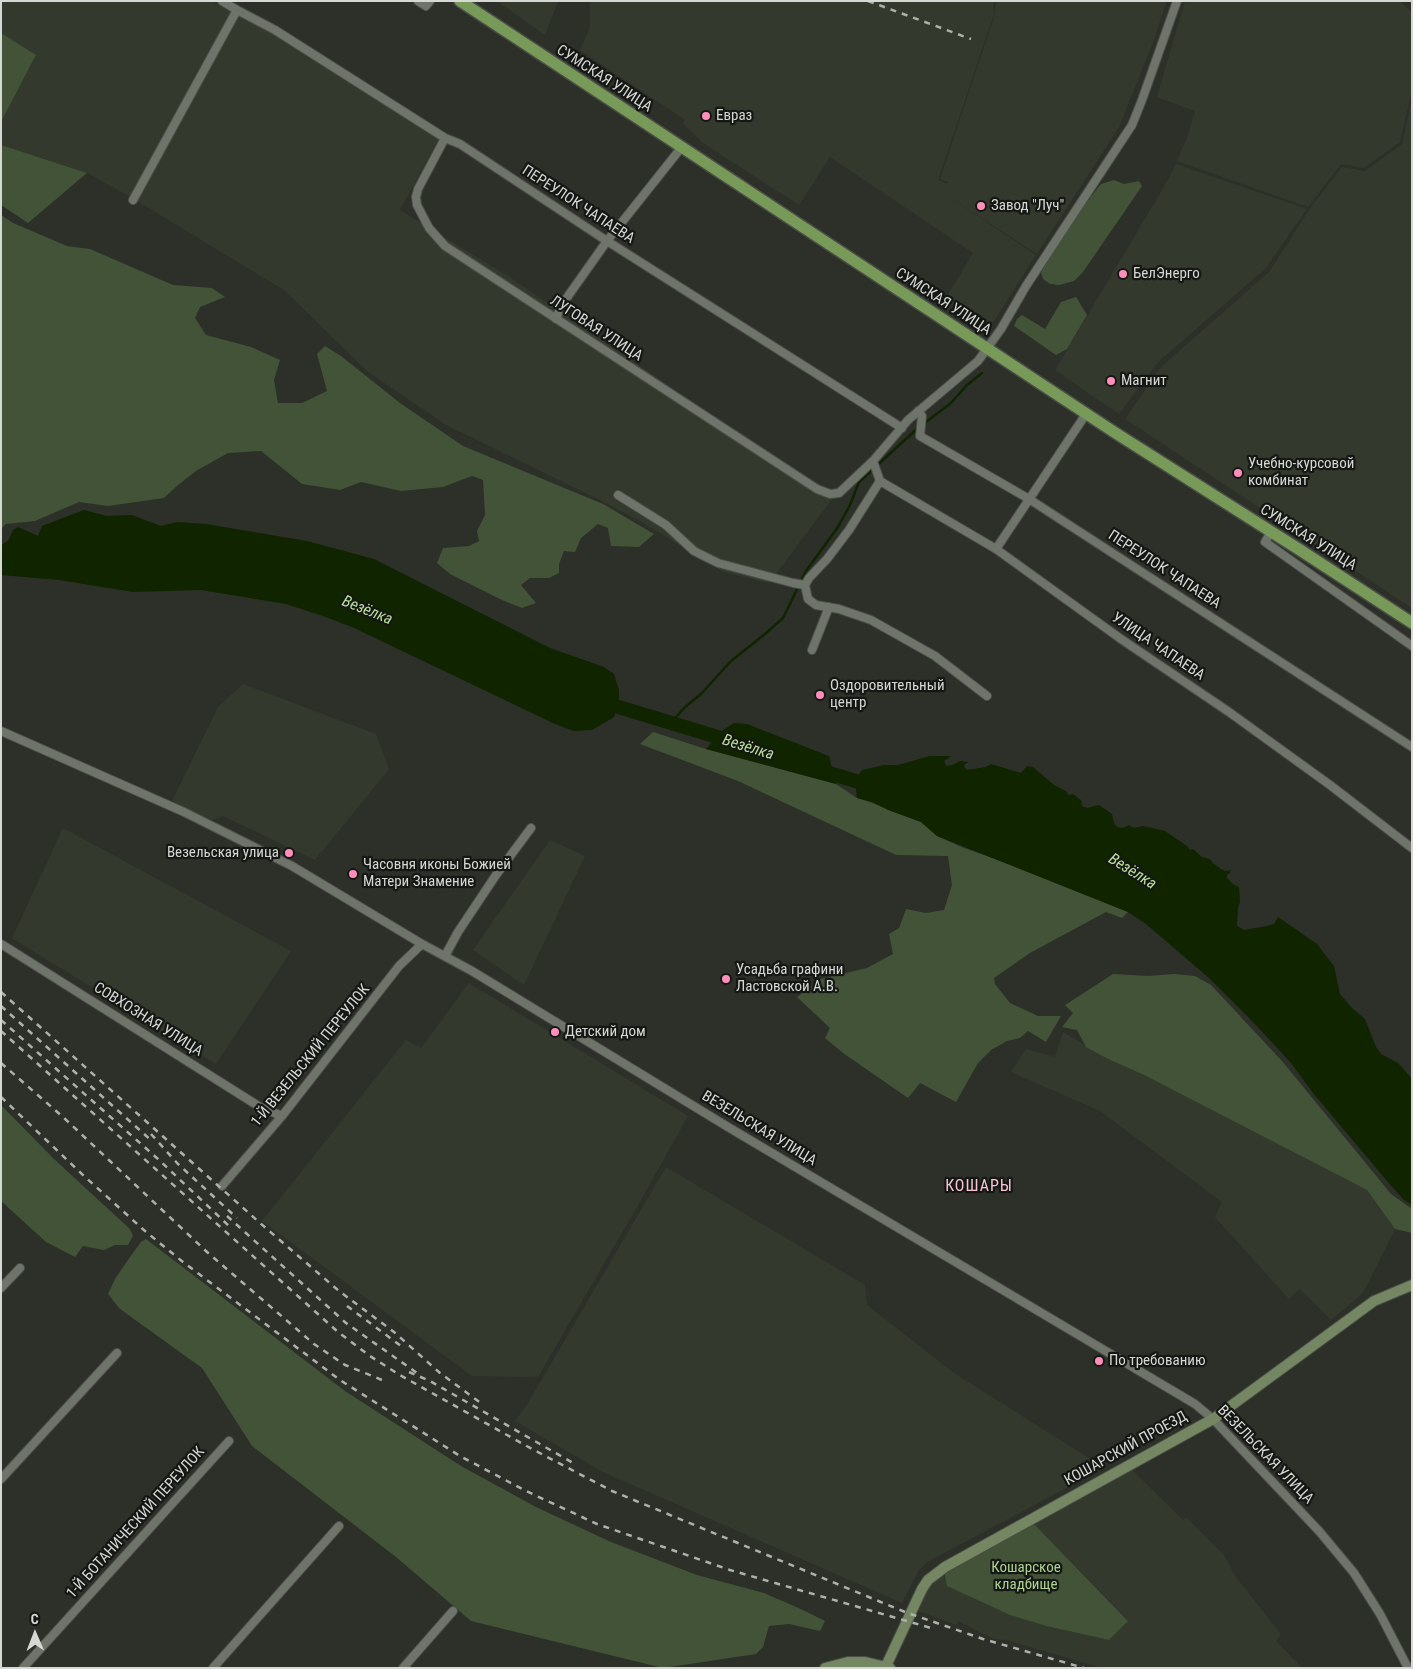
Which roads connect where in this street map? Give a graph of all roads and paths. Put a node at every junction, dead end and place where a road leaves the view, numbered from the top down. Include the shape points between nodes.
1 (222, 1) edge
2 (418, 1) edge
3 (430, 1) edge
4 (460, 1) edge
5 (1177, 1) edge
6 (237, 10) junction
7 (445, 138) junction
8 (681, 148) junction
9 (133, 200) dead end
10 (607, 241) junction
11 (556, 320) junction
12 (987, 348) junction
13 (918, 411) junction
14 (1086, 414) junction
15 (902, 428) junction
16 (873, 460) junction
17 (880, 481) junction
18 (618, 495) dead end
19 (1029, 499) junction
20 (1270, 532) junction
21 (996, 550) junction
22 (805, 585) junction
23 (829, 607) junction
24 (1412, 623) edge
25 (1412, 646) edge
26 (812, 650) dead end
27 (987, 696) dead end
28 (1, 731) edge
29 (1412, 747) edge
30 (531, 828) dead end
31 (1412, 848) edge
32 (1, 944) edge
33 (422, 944) junction
34 (445, 956) junction
35 (282, 1116) junction
36 (222, 1186) dead end
37 (20, 1268) dead end
38 (1412, 1284) edge
39 (1, 1288) edge
40 (117, 1353) dead end
41 (1213, 1419) junction
42 (229, 1441) dead end
43 (1, 1479) edge
44 (338, 1526) dead end
45 (453, 1611) dead end
46 (836, 1666) edge
47 (888, 1667) edge
48 (23, 1668) edge
49 (213, 1668) edge
50 (403, 1668) edge
51 (825, 1668) edge
52 (1408, 1668) edge

1 - 6 street, ПЕРЕУЛОК ЧАПАЕВА
2 - 3 street via 426,6
4 - 8 main road, СУМСКАЯ УЛИЦА
5 - 12 street via 1132,125
6 - 7 street, ПЕРЕУЛОК ЧАПАЕВА via 275,30
6 - 9 street
7 - 10 street, ПЕРЕУЛОК ЧАПАЕВА via 460,144
7 - 11 street, ЛУГОВАЯ УЛИЦА via 416,197 429,228 445,246
8 - 10 street
8 - 12 main road, СУМСКАЯ УЛИЦА
10 - 11 street via 561,306
10 - 15 street, ПЕРЕУЛОК ЧАПАЕВА
11 - 16 street, ЛУГОВАЯ УЛИЦА via 817,489 839,494
12 - 13 street via 978,361
12 - 14 main road, СУМСКАЯ УЛИЦА
13 - 15 street
13 - 19 street, ПЕРЕУЛОК ЧАПАЕВА via 922,416 920,436
14 - 19 street
14 - 20 main road, СУМСКАЯ УЛИЦА
15 - 16 street
16 - 17 street
17 - 21 street, УЛИЦА ЧАПАЕВА
17 - 22 street via 849,530
18 - 22 street via 666,525 694,551 718,563
19 - 21 street
19 - 29 street, ПЕРЕУЛОК ЧАПАЕВА
20 - 24 main road, СУМСКАЯ УЛИЦА
20 - 25 street via 1265,542
21 - 31 street, УЛИЦА ЧАПАЕВА via 1229,712
22 - 23 street via 808,599 816,605
23 - 26 street
23 - 27 street via 871,620 935,656
28 - 33 street, ВЕЗЕЛЬСКАЯ УЛИЦА via 184,812 292,866
30 - 34 street via 490,883
32 - 35 street, СОВХОЗНАЯ УЛИЦА via 260,1107
33 - 34 street, ВЕЗЕЛЬСКАЯ УЛИЦА
33 - 35 street, 1-Й ВЕЗЕЛЬСКИЙ ПЕРЕУЛОК via 399,966
34 - 41 street, ВЕЗЕЛЬСКАЯ УЛИЦА via 1195,1404
35 - 36 street, 1-Й ВЕЗЕЛЬСКИЙ ПЕРЕУЛОК
37 - 39 street
38 - 41 street, КОШАРСКИЙ ПРОЕЗД via 1374,1301
40 - 43 street
41 - 47 street, КОШАРСКИЙ ПРОЕЗД via 945,1567 925,1585
41 - 52 street, ВЕЗЕЛЬСКАЯ УЛИЦА via 1319,1530 1354,1572
42 - 48 street, 1-Й БОТАНИЧЕСКИЙ ПЕРЕУЛОК
44 - 49 street
45 - 50 street
46 - 47 street via 865,1662
46 - 51 street

